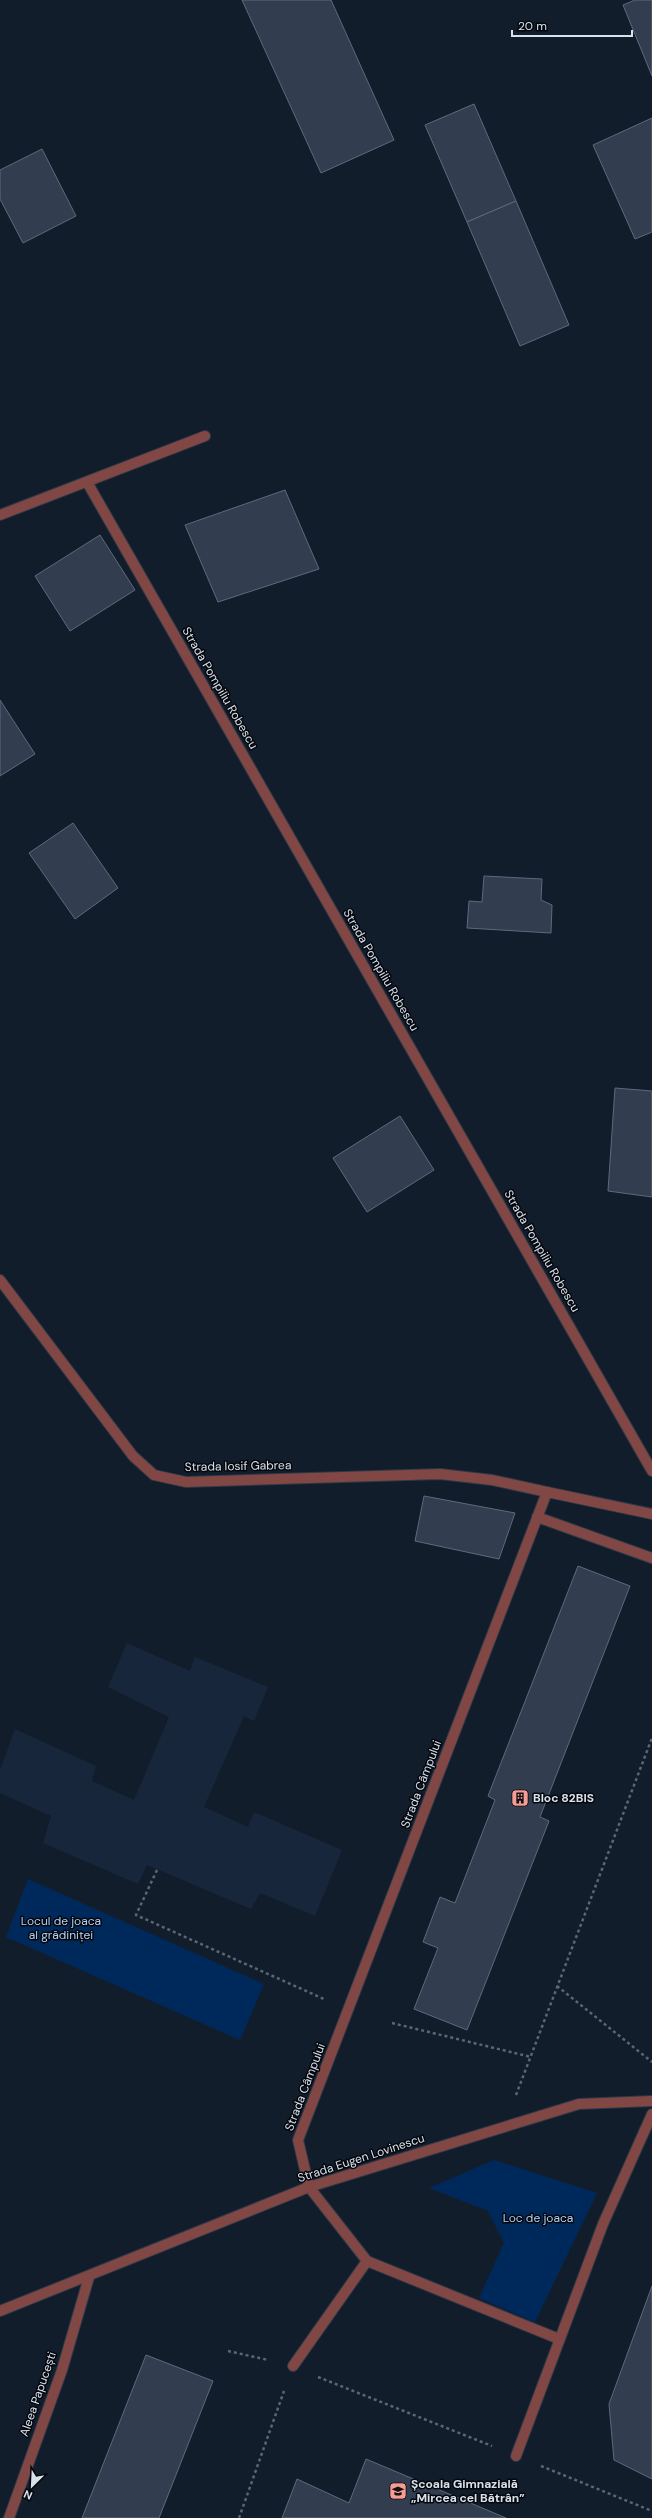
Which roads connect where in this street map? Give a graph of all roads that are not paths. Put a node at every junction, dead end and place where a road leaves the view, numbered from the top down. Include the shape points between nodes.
1 (205, 436) dead end
2 (87, 482) junction
3 (0, 515) edge
4 (0, 1280) edge
5 (652, 1471) edge
6 (547, 1492) junction
7 (652, 1514) edge
8 (537, 1517) junction
9 (652, 1558) edge
10 (652, 2102) edge
11 (652, 2114) edge
12 (310, 2187) junction
13 (366, 2262) junction
14 (89, 2278) junction
15 (0, 2311) edge
16 (559, 2339) junction
17 (292, 2366) road end
18 (516, 2456) road end
19 (9, 2518) edge

1 - 2 street
2 - 3 street
2 - 5 street, Strada Pompiliu Robescu
4 - 6 street, Strada Iosif Gabrea via 133,1456 154,1475 186,1482 440,1474 492,1480
6 - 7 street
6 - 8 street, Strada Câmpului
8 - 9 street
8 - 12 street, Strada Câmpului via 298,2140
10 - 12 street, Strada Eugen Lovinescu via 579,2104
11 - 16 street via 603,2224
12 - 13 street
12 - 14 street, Strada Eugen Lovinescu
13 - 16 street
13 - 17 street
14 - 15 street, Strada Eugen Lovinescu
14 - 19 street, Aleea Papucești via 62,2370
16 - 18 street

